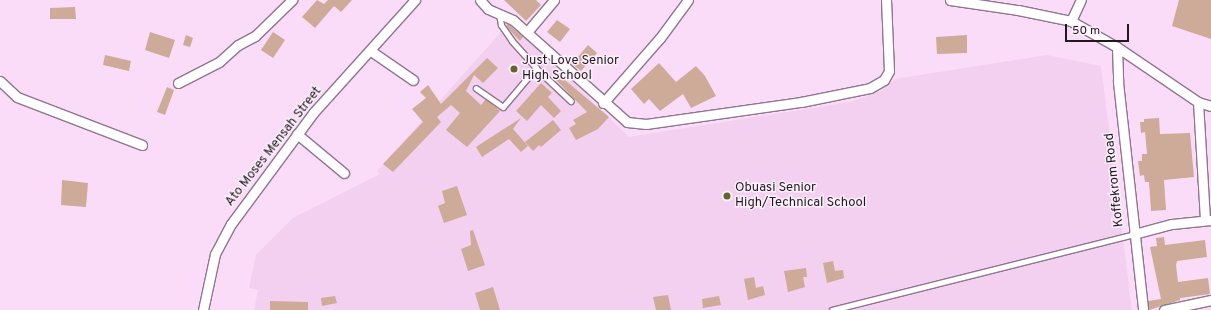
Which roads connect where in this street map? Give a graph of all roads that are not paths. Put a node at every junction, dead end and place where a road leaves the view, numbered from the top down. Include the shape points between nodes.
1 (292, 0) edge
2 (415, 0) edge
3 (480, 0) edge
4 (554, 0) edge
5 (688, 0) edge
6 (886, 0) edge
7 (950, 0) edge
8 (1081, 0) edge
9 (982, 2) edge
10 (499, 15) junction
11 (1071, 21) junction
12 (527, 32) junction
13 (1117, 47) junction
14 (371, 51) junction
15 (536, 68) junction
16 (413, 80) dead end
17 (0, 81) edge
18 (178, 83) dead end
19 (476, 88) dead end
20 (571, 101) dead end
21 (1198, 102) junction
22 (603, 103) junction
23 (1211, 106) edge
24 (297, 134) junction
25 (142, 145) dead end
26 (344, 173) dead end
27 (1208, 219) edge
28 (1134, 234) junction
29 (1211, 300) edge
30 (202, 310) edge
31 (832, 310) edge
32 (1143, 310) edge
33 (1164, 310) edge

1 - 18 street via 255,36 238,45 219,62
2 - 14 street, Ato Moses Mensah Street
3 - 10 street
4 - 12 street
5 - 22 street via 660,38
6 - 22 street via 889,71 884,80 870,88 801,102 646,124 627,122
7 - 9 street
8 - 11 street
9 - 11 street
10 - 12 street via 513,20
10 - 15 lane via 501,25
11 - 13 street
12 - 22 street
13 - 21 street
13 - 28 street, Koffekrom Road via 1118,82
14 - 16 street
14 - 24 street, Ato Moses Mensah Street
15 - 19 lane via 503,107
15 - 20 lane
17 - 25 street via 17,97
21 - 23 street
21 - 27 street
24 - 26 street
24 - 30 street, Ato Moses Mensah Street via 231,224 215,254
27 - 28 street
28 - 31 lane
28 - 32 street, Koffekrom Road
29 - 33 street

